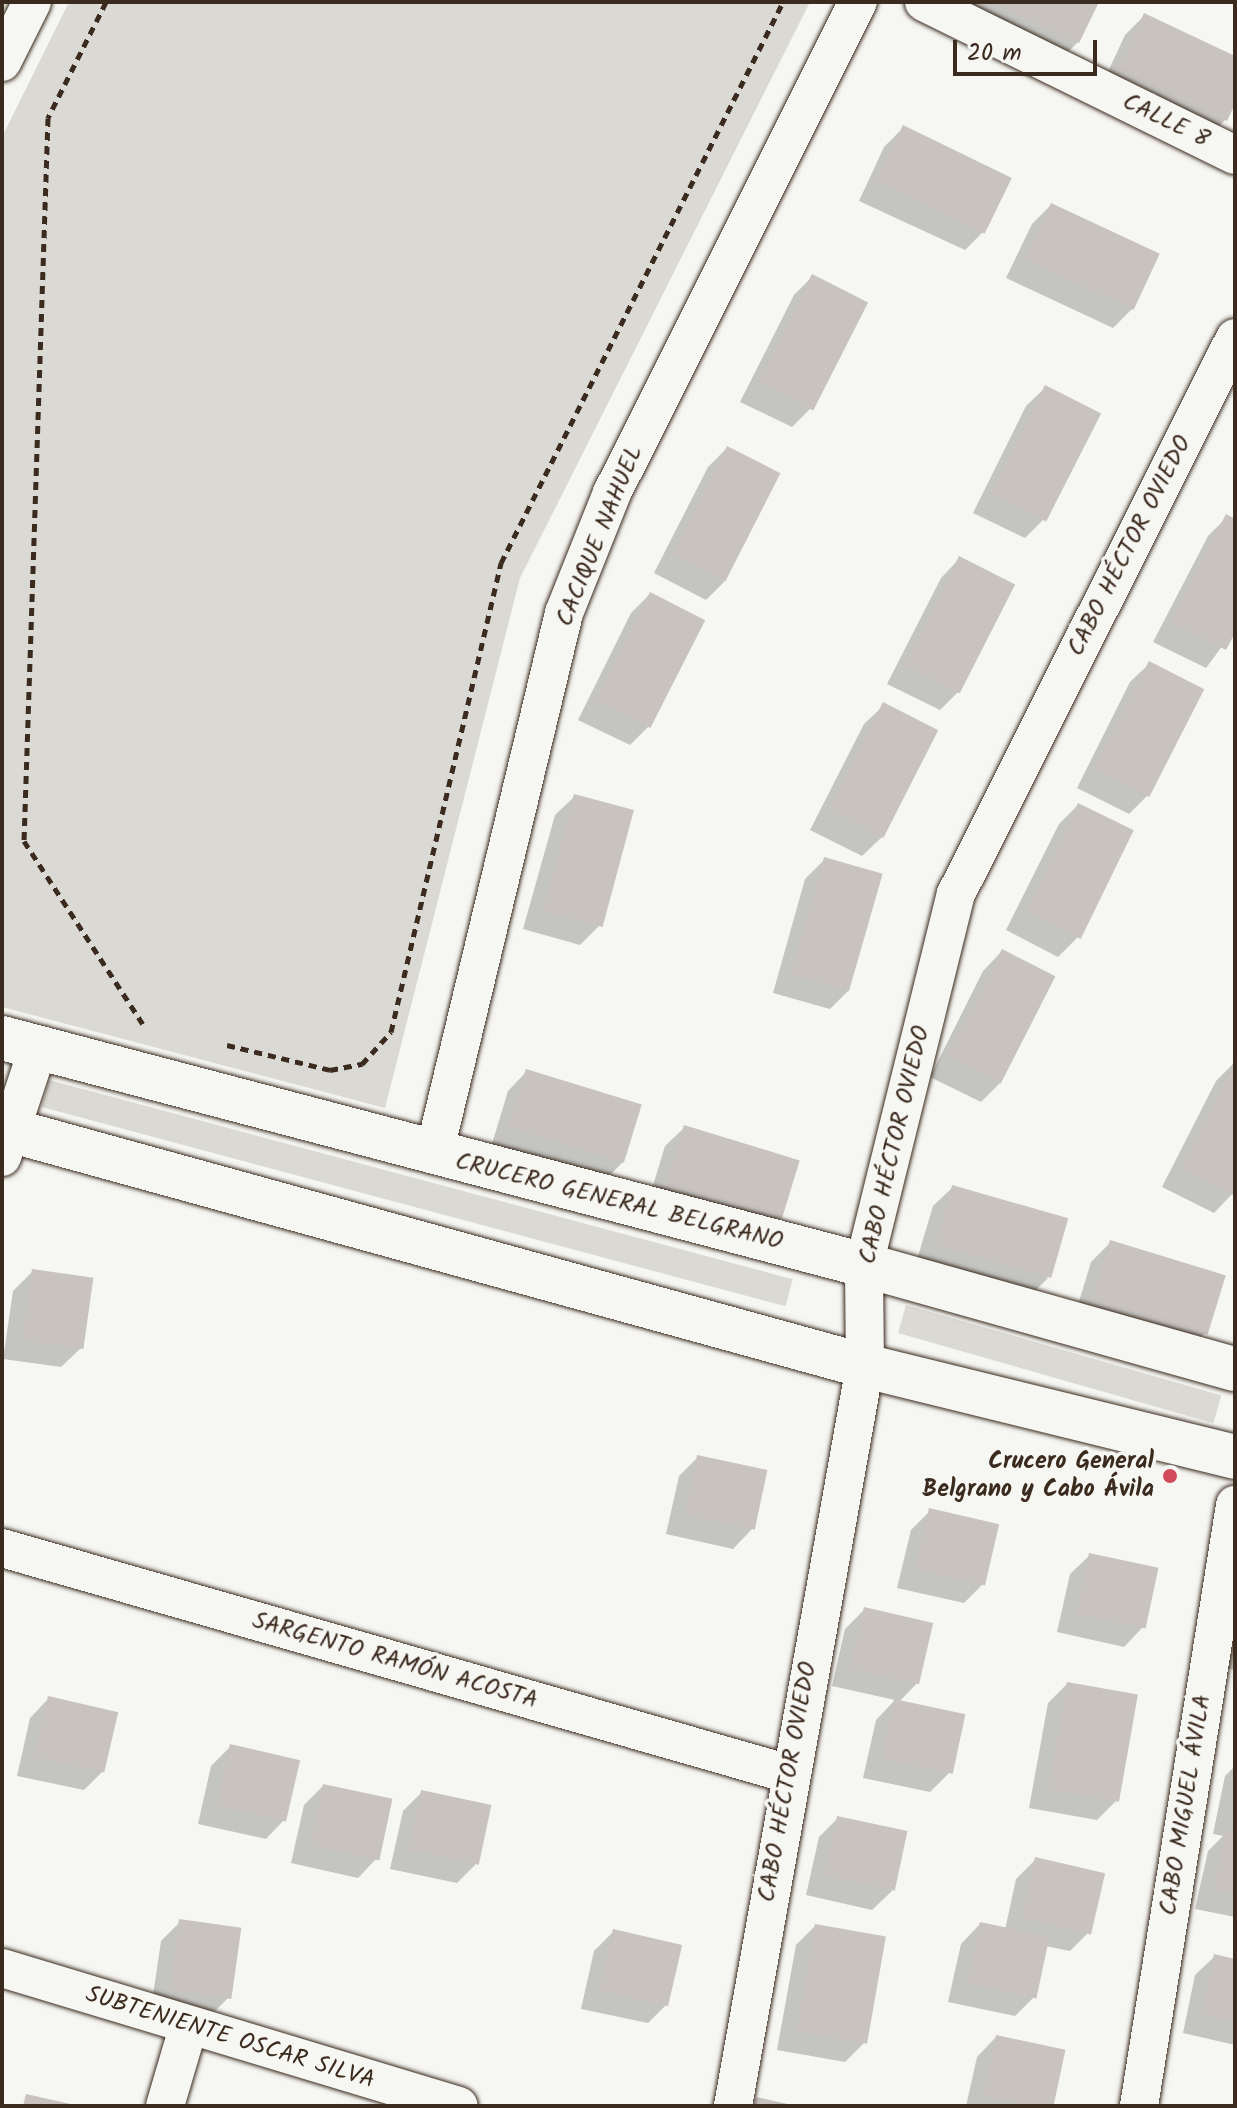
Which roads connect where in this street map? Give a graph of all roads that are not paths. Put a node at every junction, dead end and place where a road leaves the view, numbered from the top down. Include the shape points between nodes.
1 (32, 2) edge
2 (858, 2) edge
3 (924, 2) edge
4 (2, 62) edge
5 (1235, 155) edge
6 (1235, 338) edge
7 (20, 1043) edge
8 (5, 1138) edge
9 (434, 1154) junction
10 (864, 1265) junction
11 (865, 1366) junction
12 (1235, 1369) edge
13 (1235, 1457) edge
14 (1235, 1505) edge
15 (2, 1548) edge
16 (789, 1774) junction
17 (2, 1968) edge
18 (188, 2028) junction
19 (165, 2106) edge
20 (459, 2106) edge
21 (733, 2106) edge
22 (1139, 2106) edge

1 - 4 street
2 - 9 street, CACIQUE NAHUEL via 612,493 564,613
3 - 5 street, CALLE 8
6 - 10 street, CABO HÉCTOR OVIEDO via 956,894
7 - 8 street
7 - 9 street, CRUCERO GENERAL BELGRANO
8 - 11 street
9 - 10 street, CRUCERO GENERAL BELGRANO
10 - 11 street, CABO HÉCTOR OVIEDO
10 - 12 street, CRUCERO GENERAL BELGRANO
11 - 13 street
11 - 16 street, CABO HÉCTOR OVIEDO
14 - 22 street, CABO MIGUEL ÁVILA
15 - 16 street, SARGENTO RAMÓN ACOSTA
16 - 21 street, CABO HÉCTOR OVIEDO
17 - 18 street, SUBTENIENTE OSCAR SILVA
18 - 19 street
18 - 20 street, SUBTENIENTE OSCAR SILVA

